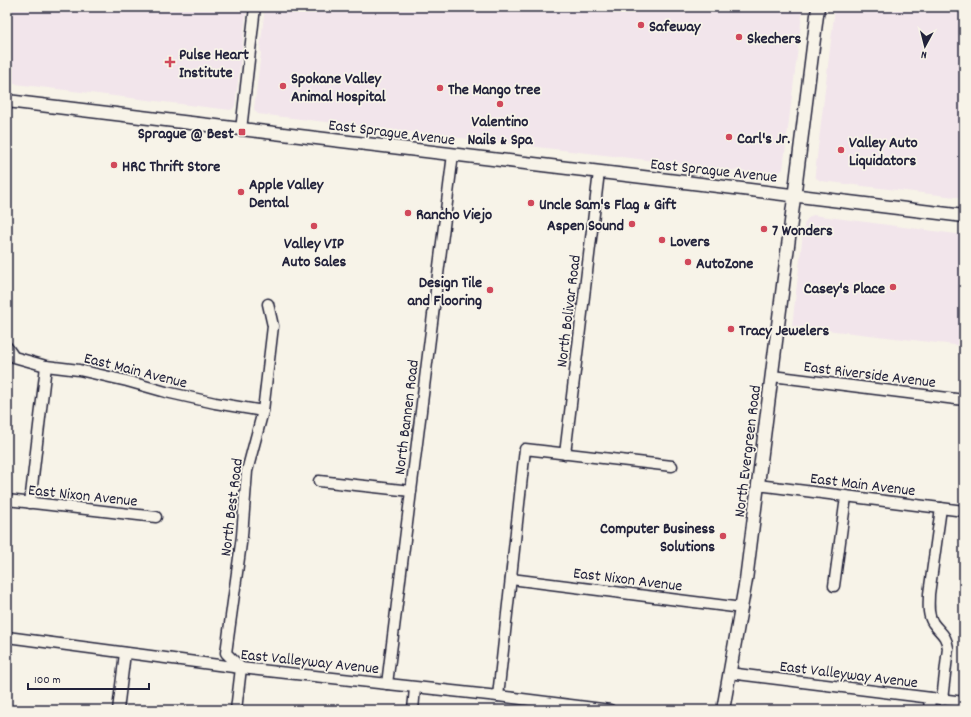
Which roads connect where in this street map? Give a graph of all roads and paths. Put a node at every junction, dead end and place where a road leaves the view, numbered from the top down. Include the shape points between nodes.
1 (255, 7) edge
2 (818, 7) edge
3 (7, 100) edge
4 (241, 130) junction
5 (453, 154) junction
6 (599, 172) junction
7 (795, 195) junction
8 (964, 216) edge
9 (268, 304) dead end
10 (7, 347) edge
11 (46, 366) junction
12 (772, 376) junction
13 (964, 400) edge
14 (263, 410) junction
15 (565, 454) junction
16 (672, 466) dead end
17 (319, 481) dead end
18 (758, 485) junction
19 (411, 491) junction
20 (846, 497) junction
21 (7, 500) edge
22 (30, 503) junction
23 (941, 508) junction
24 (964, 511) edge
25 (156, 517) dead end
26 (511, 578) junction
27 (834, 586) dead end
28 (742, 608) junction
29 (7, 637) edge
30 (125, 652) junction
31 (240, 668) junction
32 (730, 673) junction
33 (387, 684) junction
34 (415, 688) junction
35 (498, 696) junction
36 (930, 698) junction
37 (942, 700) junction
38 (964, 702) edge
39 (118, 710) edge
40 (236, 710) edge
41 (413, 710) edge
42 (610, 710) edge
43 (723, 710) edge
44 (928, 710) edge

1 - 4 street
2 - 7 main road, North Evergreen Road
3 - 4 main road, East Sprague Avenue
4 - 5 main road, East Sprague Avenue
5 - 6 main road, East Sprague Avenue
5 - 19 street, North Bannen Road
6 - 7 main road, East Sprague Avenue
6 - 15 street, North Bolivar Road
7 - 8 main road, East Sprague Avenue
7 - 12 main road, North Evergreen Road
9 - 14 street, North Best Road via 273,326
10 - 11 street, East Main Avenue via 14,357
11 - 14 street, East Main Avenue via 79,370 215,403
11 - 22 street
12 - 13 street, East Riverside Avenue
12 - 18 main road, North Evergreen Road
14 - 31 street, North Best Road via 247,471 242,536 226,653
15 - 16 street
15 - 26 street via 526,449
17 - 19 street
18 - 20 street, East Main Avenue
18 - 28 main road, North Evergreen Road
19 - 33 street, North Bannen Road
20 - 23 street, East Main Avenue
20 - 27 street
21 - 22 street, East Nixon Avenue
22 - 25 street, East Nixon Avenue
23 - 24 street, East Main Avenue
23 - 37 street via 928,607 933,622 947,640
26 - 28 street, East Nixon Avenue
26 - 35 street
28 - 32 main road, North Evergreen Road
29 - 30 street, East Valleyway Avenue
30 - 31 street, East Valleyway Avenue
30 - 39 street
31 - 33 street, East Valleyway Avenue
31 - 40 street
32 - 36 street, East Valleyway Avenue
32 - 43 main road, North Evergreen Road
33 - 34 street, East Valleyway Avenue
34 - 35 street, East Valleyway Avenue
34 - 41 street
35 - 42 street, East Valleyway Avenue
36 - 37 street, East Valleyway Avenue
36 - 44 street
37 - 38 street, East Valleyway Avenue

